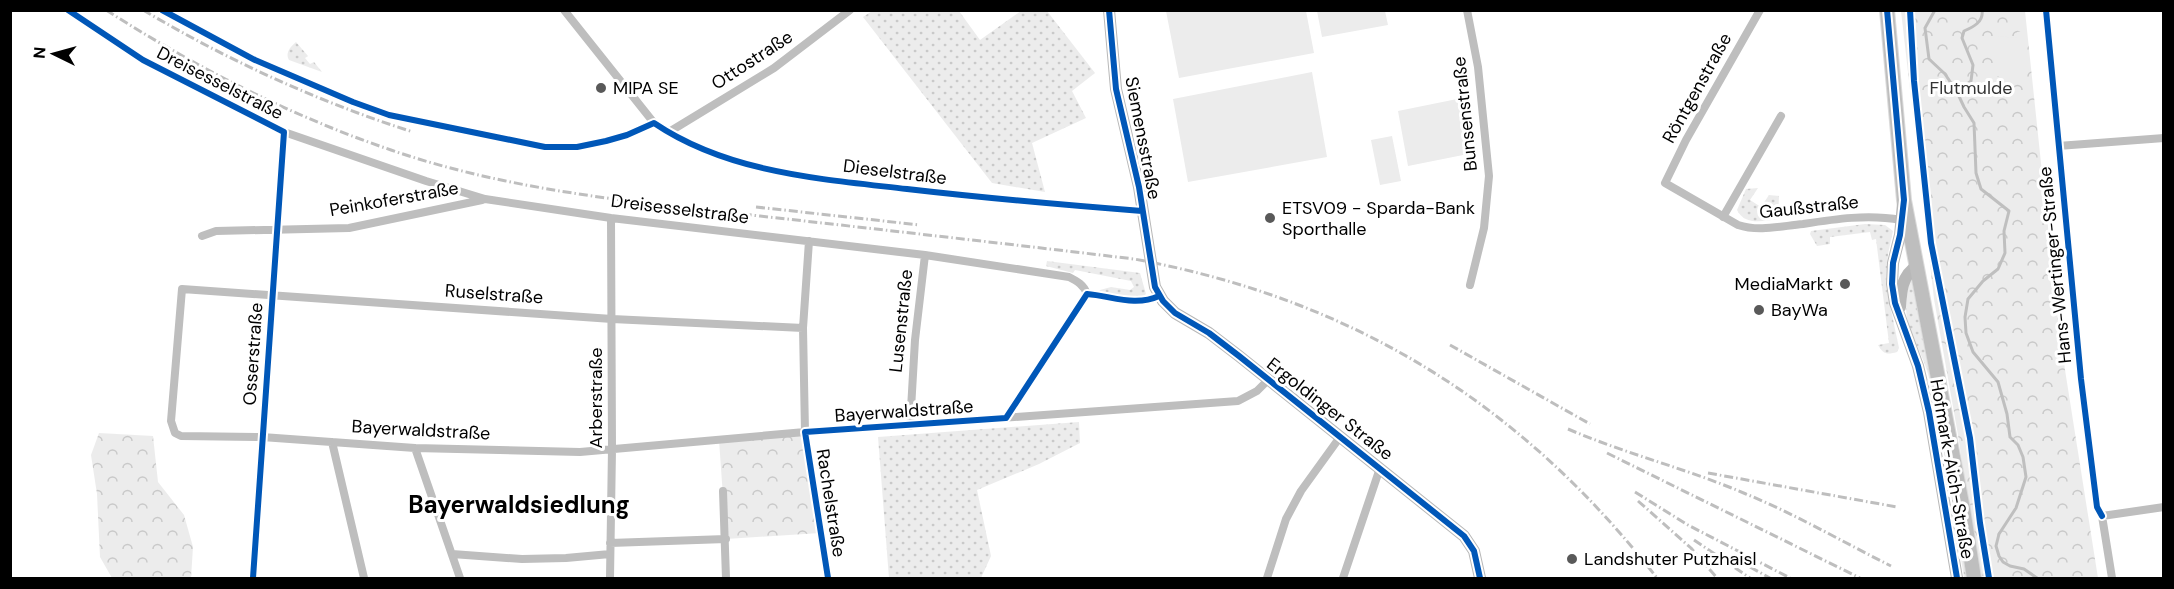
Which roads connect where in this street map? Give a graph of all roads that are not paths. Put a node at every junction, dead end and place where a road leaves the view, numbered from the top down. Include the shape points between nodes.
1 (564, 10) edge
2 (850, 10) edge
3 (1109, 10) edge
4 (1467, 10) edge
5 (1760, 10) edge
6 (1887, 10) edge
7 (2046, 10) edge
8 (142, 60) dead end
9 (1781, 116) dead end
10 (284, 132) junction
11 (669, 132) junction
12 (2163, 138) edge
13 (2058, 146) junction
14 (1665, 183) joint
15 (485, 199) junction
16 (1904, 200) junction
17 (1142, 211) junction
18 (1723, 217) junction
19 (611, 218) junction
20 (1901, 220) junction
21 (276, 231) junction
22 (202, 236) dead end
23 (809, 241) junction
24 (925, 255) junction
25 (1916, 267) junction
26 (1152, 271) joint
27 (1470, 285) dead end
28 (272, 294) junction
29 (1900, 317) junction
30 (612, 319) junction
31 (803, 328) junction
32 (2080, 370) dead end
33 (1268, 380) junction
34 (1006, 418) junction
35 (910, 426) junction
36 (804, 432) junction
37 (175, 433) joint
38 (262, 437) junction
39 (1340, 437) junction
40 (332, 442) junction
41 (415, 448) junction
42 (612, 449) junction
43 (1380, 468) junction
44 (723, 491) dead end
45 (2163, 507) edge
46 (726, 539) junction
47 (610, 543) junction
48 (452, 554) junction
49 (610, 554) junction
50 (253, 579) edge
51 (364, 579) edge
52 (460, 579) edge
53 (610, 579) edge
54 (726, 579) edge
55 (828, 579) edge
56 (1267, 579) edge
57 (1343, 579) edge
58 (1480, 579) edge
59 (1957, 579) edge
60 (1974, 579) edge
61 (2112, 579) edge

1 - 11 street, Dieselstraße via 654,123
2 - 11 street, Ottostraße via 774,68
3 - 17 main road, Siemensstraße via 1116,89
4 - 27 street, Bunsenstraße via 1478,67 1489,176 1484,228
5 - 14 street, Röntgenstraße
6 - 16 main road, Hofmark-Aich-Straße
7 - 13 street, Hans-Wertinger-Straße
8 - 10 street, Dreisesselstraße
9 - 18 street, Gaußstraße
10 - 15 street, Dreisesselstraße
10 - 21 street, Osserstraße
11 - 17 street, Dieselstraße via 724,158 802,177
12 - 13 street
13 - 32 street, Hans-Wertinger-Straße
14 - 18 street, Gaußstraße
15 - 19 street, Dreisesselstraße
15 - 21 street, Peinkoferstraße via 349,228
16 - 20 main road, Hofmark-Aich-Straße
16 - 25 main road, Hofmark-Aich-Straße
17 - 26 main road, Siemensstraße
18 - 20 street, Gaußstraße via 1758,229 1852,218
19 - 23 street, Dreisesselstraße
19 - 30 street, Arberstraße
20 - 29 main road, Hofmark-Aich-Straße via 1892,284
21 - 22 street, Peinkoferstraße via 216,231
21 - 28 street, Osserstraße
23 - 24 street, Dreisesselstraße
23 - 31 street, Rachelstraße
24 - 34 street, Dreisesselstraße via 1069,277 1085,288 1087,294
24 - 35 street, Lusenstraße
25 - 29 main road, Hofmark-Aich-Straße via 1904,281
25 - 60 main road, Hofmark-Aich-Straße
26 - 33 main road, Ergoldinger Straße via 1159,296 1169,308 1209,333
28 - 30 street, Ruselstraße
28 - 37 street, Ruselstraße via 182,289 171,414
28 - 38 street, Osserstraße
29 - 59 main road, Hofmark-Aich-Straße via 1929,412
30 - 31 street, Ruselstraße
30 - 42 street, Arberstraße
31 - 36 street, Rachelstraße
33 - 34 street, Bayerwaldstraße via 1238,401
33 - 39 main road, Ergoldinger Straße
34 - 35 street, Bayerwaldstraße
35 - 36 street, Bayerwaldstraße
36 - 42 street, Bayerwaldstraße
36 - 55 street, Rachelstraße
37 - 38 street, Bayerwaldstraße
38 - 40 street, Bayerwaldstraße
38 - 50 street, Osserstraße
39 - 43 main road, Ergoldinger Straße
39 - 56 street via 1300,492 1286,519
40 - 41 street, Bayerwaldstraße
40 - 51 street
41 - 42 street, Bayerwaldstraße via 545,452
41 - 48 street
42 - 47 street, Arberstraße
43 - 57 street
43 - 58 main road, Ergoldinger Straße via 1468,540
44 - 46 street
45 - 61 street via 2102,516
46 - 47 street
46 - 54 street
47 - 49 street, Arberstraße
48 - 49 street via 522,559
48 - 52 street
49 - 53 street, Arberstraße

